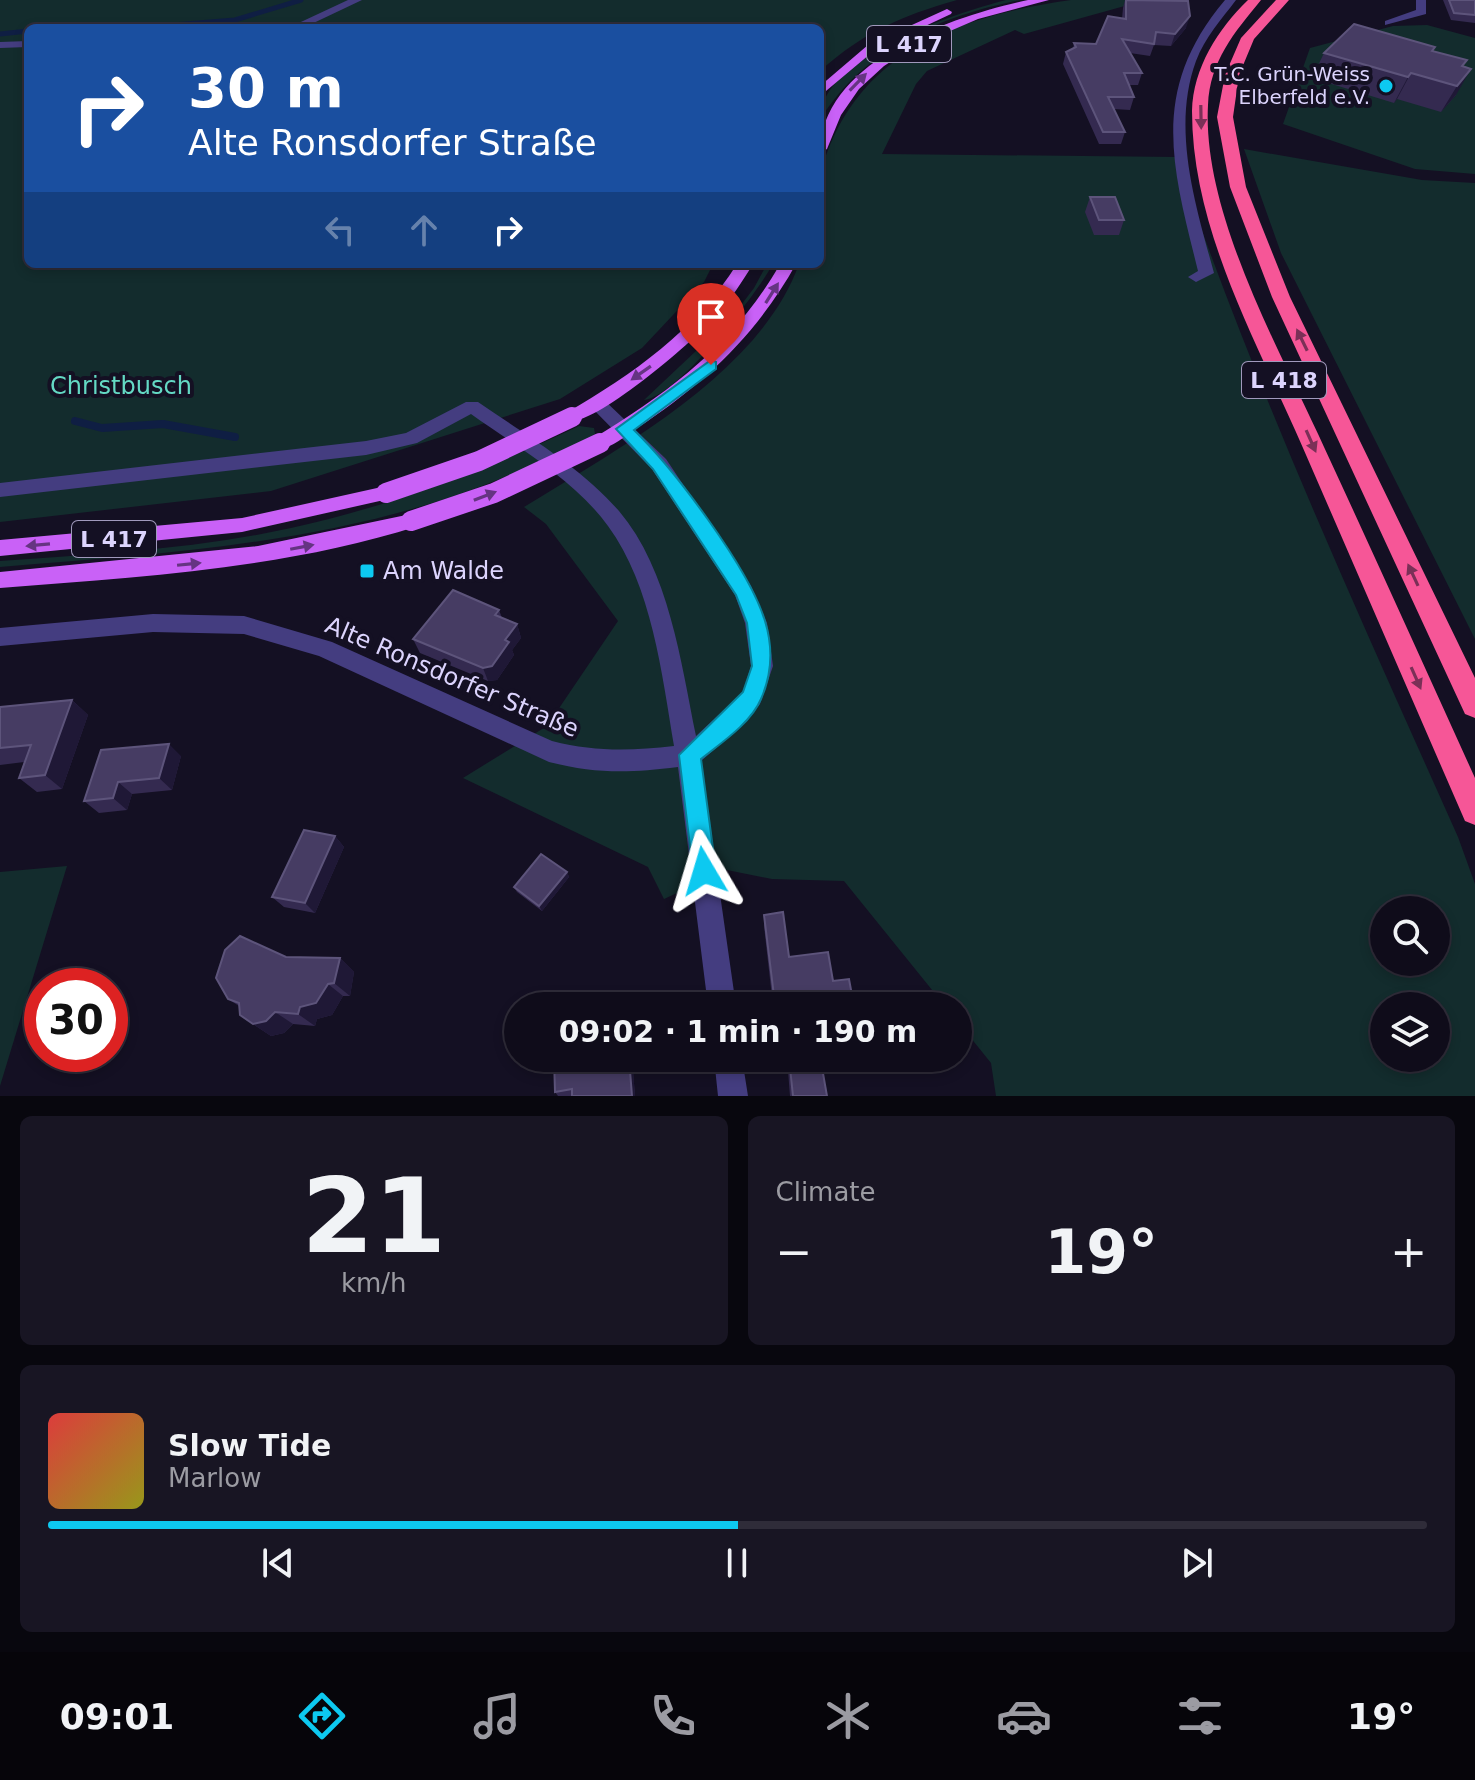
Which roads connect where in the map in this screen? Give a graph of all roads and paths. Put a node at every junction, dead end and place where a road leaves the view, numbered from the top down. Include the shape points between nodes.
1 (357, 0) edge
2 (989, 0) edge
3 (1044, 0) edge
4 (1231, 0) edge
5 (1255, 0) edge
6 (1283, 0) edge
7 (1421, 0) edge
8 (1389, 23) dead end
9 (303, 24) edge
10 (24, 44) edge
11 (0, 45) edge
12 (824, 88) edge
13 (824, 140) edge
14 (742, 268) edge
15 (786, 268) edge
16 (1196, 277) dead end
17 (597, 403) junction
18 (624, 429) junction
19 (0, 490) edge
20 (0, 548) edge
21 (0, 580) edge
22 (0, 637) edge
23 (1475, 706) edge
24 (690, 755) junction
25 (1475, 811) edge
26 (720, 992) edge
27 (730, 1072) edge
28 (733, 1096) edge

1 - 9 street
2 - 12 main road, L 417 via 892,35 843,68
13 -> 3 main road, L 417 via 841,102 888,57 953,24
4 - 16 street via 1199,36 1186,64 1177,114 1189,209 1206,273
5 -> 25 highway, L 418 via 1236,18 1209,64 1200,107 1209,191 1279,369
23 -> 6 highway, L 418 via 1281,297 1238,187 1225,117 1232,75 1248,38
7 - 8 street via 1422,12
10 - 11 street
14 -> 17 main road, L 417 via 689,335
18 -> 15 main road, L 417 via 687,386 734,343
17 - 18 street
17 -> 20 main road, L 417, bridge via 479,461 386,493 242,525
21 -> 18 main road, L 417, bridge via 211,562 334,540 494,493
18 - 24 street via 659,464 744,592 756,623 762,666 752,697
19 - 24 street via 366,448 411,438 472,406 613,517 638,559 660,622
22 - 24 street, Alte Ronsdorfer Straße via 153,623 244,625 324,648 549,751 624,763
24 - 26 street
27 - 28 street

